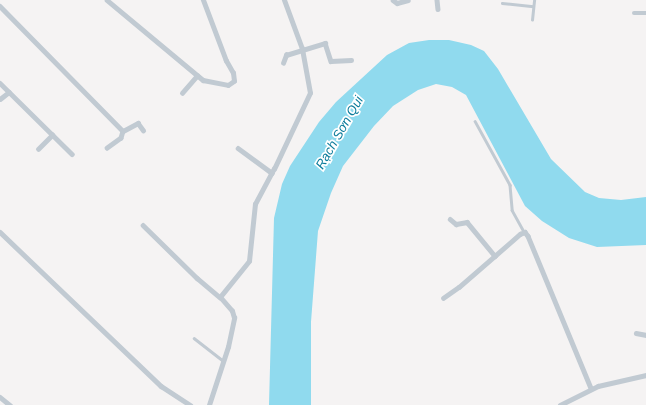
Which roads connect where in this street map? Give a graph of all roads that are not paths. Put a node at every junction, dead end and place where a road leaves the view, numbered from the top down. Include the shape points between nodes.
1 (107, 0) edge
2 (203, 0) edge
3 (284, 0) edge
4 (393, 0) edge
5 (408, 0) edge
6 (437, 0) edge
7 (534, 0) edge
8 (502, 3) dead end
9 (0, 6) edge
10 (533, 6) junction
11 (438, 9) dead end
12 (634, 13) dead end
13 (646, 13) edge
14 (532, 20) dead end
15 (305, 48) junction
16 (350, 60) dead end
17 (283, 64) dead end
18 (197, 76) junction
19 (0, 83) edge
20 (9, 92) junction
21 (182, 93) dead end
22 (0, 99) edge
23 (475, 121) dead end
24 (143, 130) dead end
25 (123, 131) junction
26 (52, 135) junction
27 (107, 148) dead end
28 (238, 148) dead end
29 (38, 150) dead end
30 (72, 154) dead end
31 (272, 173) junction
32 (450, 219) dead end
33 (142, 224) dead end
34 (0, 232) edge
35 (525, 232) junction
36 (495, 256) junction
37 (220, 297) junction
38 (443, 298) dead end
39 (636, 333) dead end
40 (646, 335) edge
41 (194, 338) dead end
42 (223, 362) junction
43 (646, 375) edge
44 (592, 388) junction
45 (0, 397) edge
46 (10, 405) edge
47 (190, 405) edge
48 (208, 405) edge
49 (560, 405) edge

1 - 18 street
2 - 18 street via 234,81 228,85 207,82
3 - 15 street
4 - 5 street via 397,3
6 - 11 street
7 - 10 lane
8 - 10 lane
9 - 25 street
10 - 14 lane
12 - 13 street
15 - 16 street via 325,43 331,61
15 - 17 street via 286,55
15 - 31 street via 310,93
18 - 21 street
19 - 20 street
20 - 22 street
20 - 26 street
23 - 35 lane via 510,185 512,210
24 - 25 street via 138,123
25 - 27 street via 121,138
26 - 29 street
26 - 30 street
28 - 31 street
31 - 37 street via 255,204 251,257
32 - 36 street via 456,224 467,222
33 - 37 street
34 - 47 street via 161,386
35 - 36 street
35 - 44 street
36 - 38 street via 460,287
37 - 42 street via 234,314
39 - 40 street
41 - 42 lane
42 - 48 street
43 - 44 street
44 - 49 street
45 - 46 street

